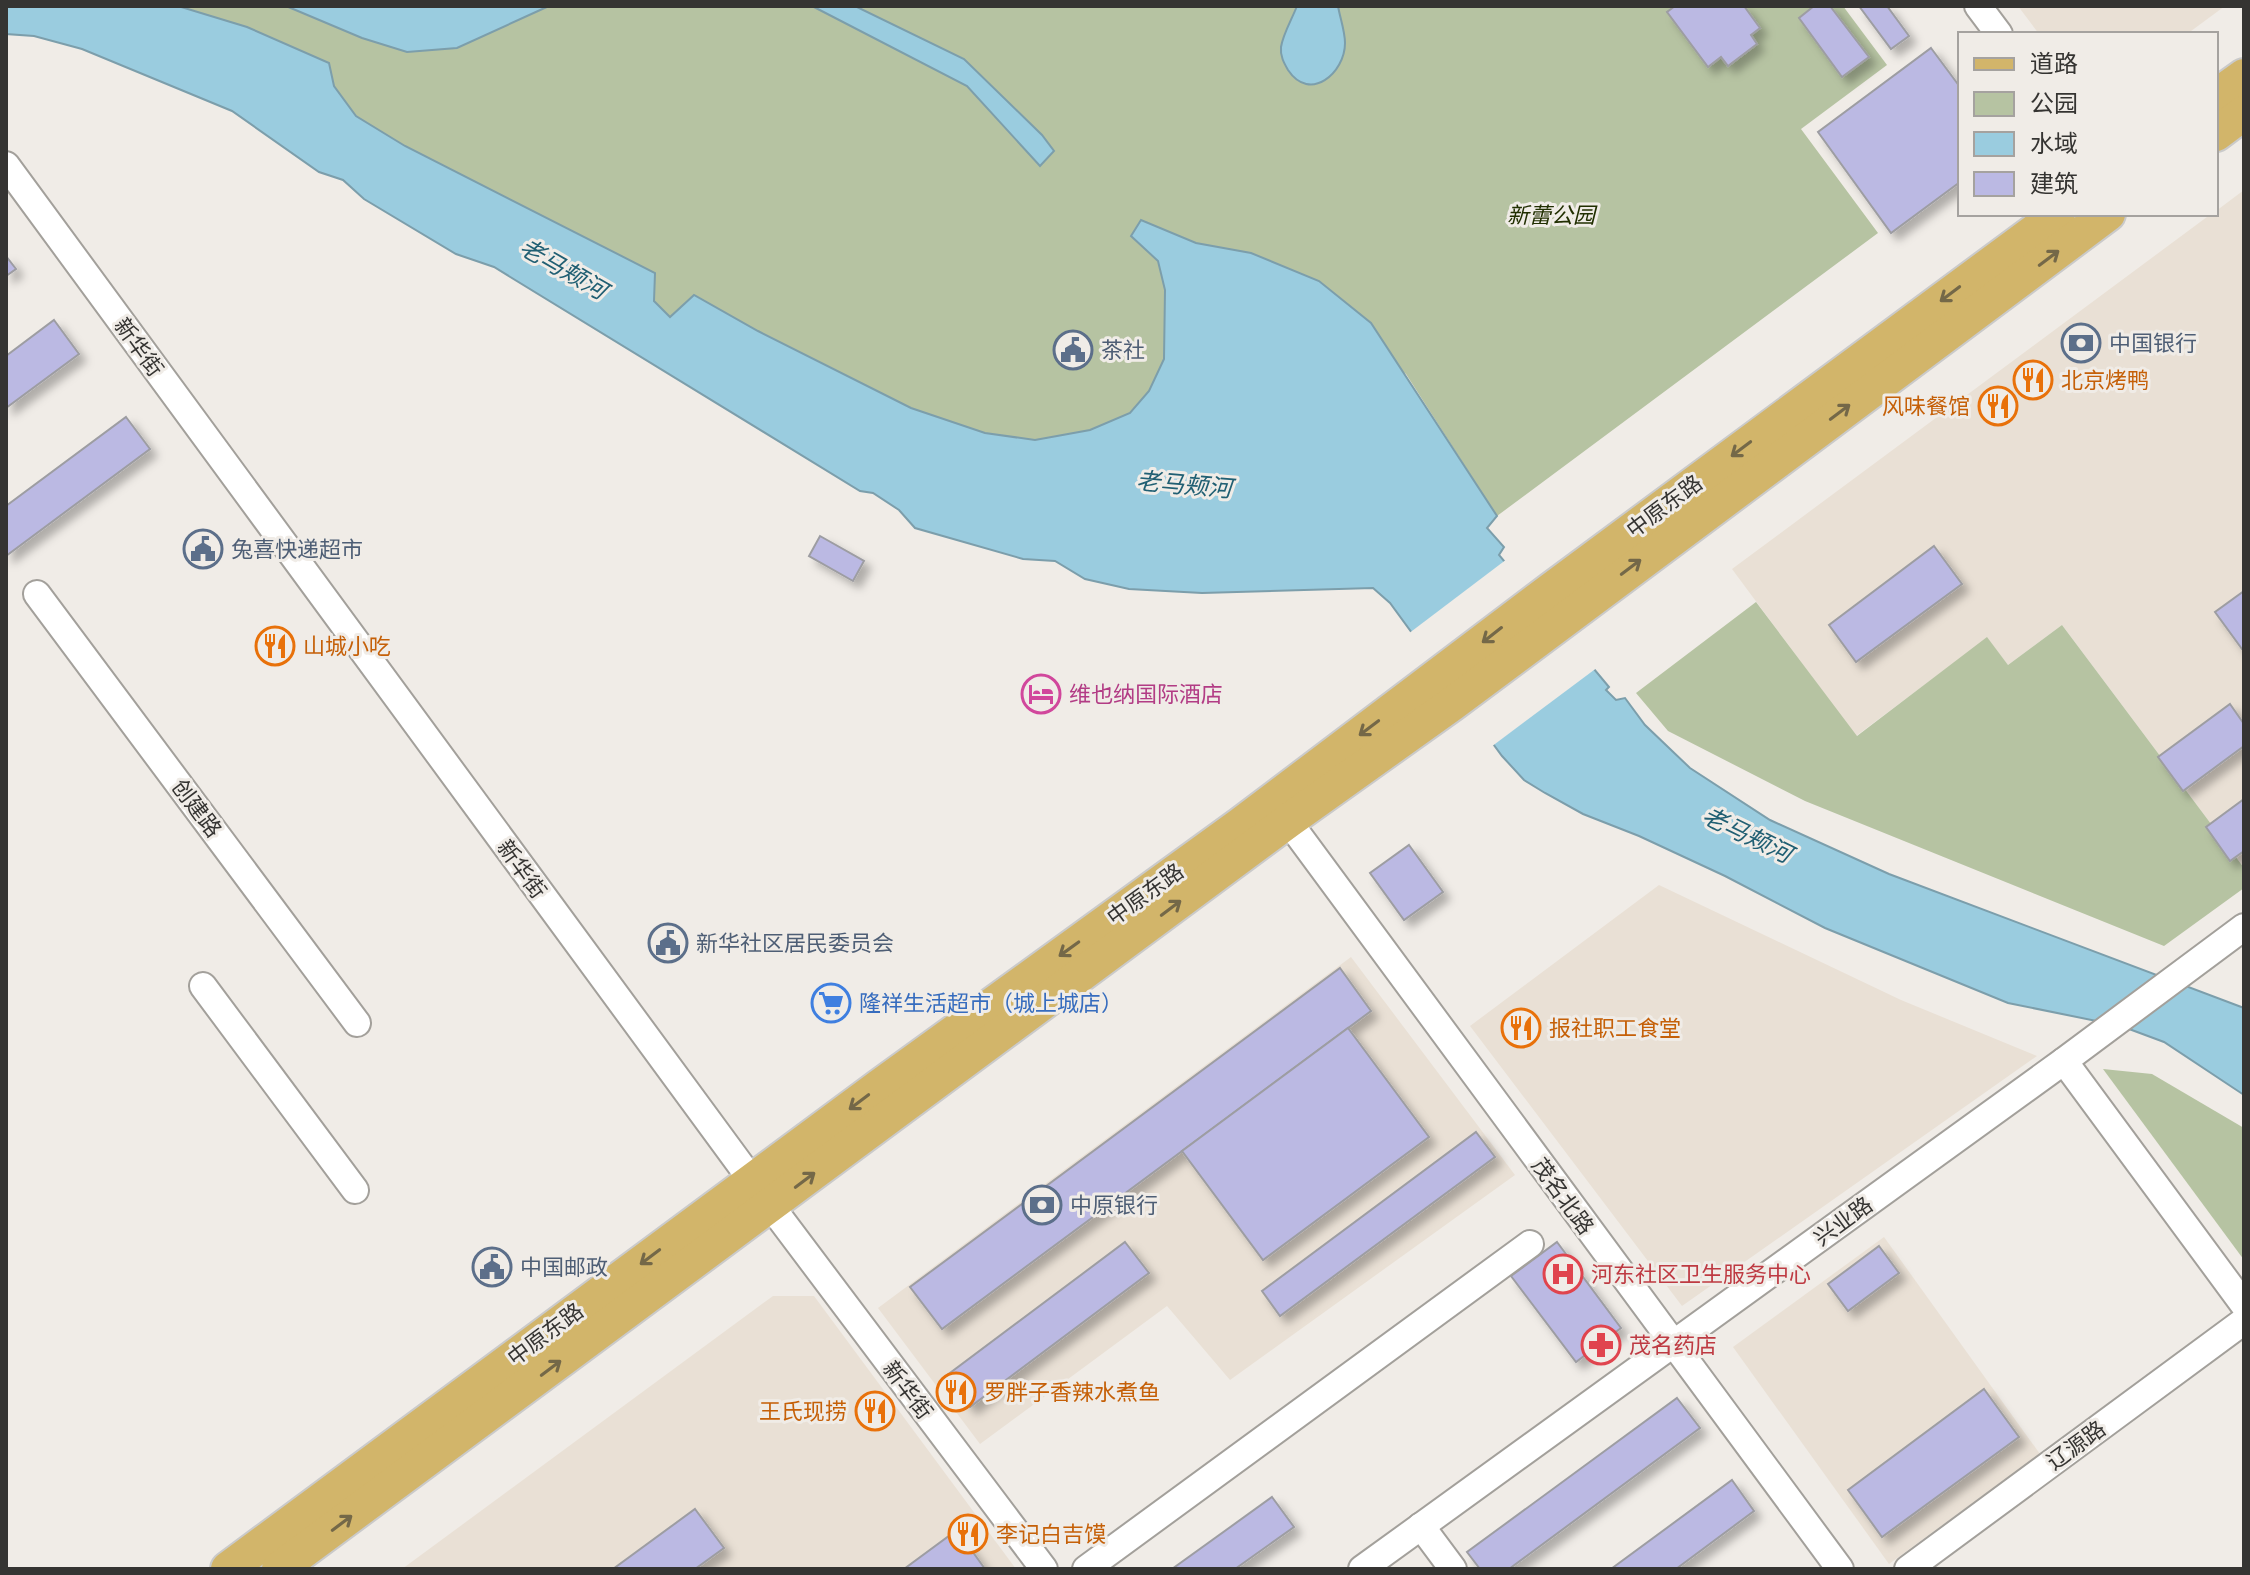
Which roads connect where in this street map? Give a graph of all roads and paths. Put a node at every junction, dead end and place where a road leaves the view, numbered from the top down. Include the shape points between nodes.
1 (1978, 6) edge
2 (1998, 32) edge
3 (2244, 76) edge
4 (2218, 95) edge
5 (2244, 113) edge
6 (2218, 132) edge
7 (6, 165) edge
8 (2055, 216) edge
9 (2105, 216) edge
10 (37, 594) dead end
11 (1560, 601) junction
12 (1442, 693) junction
13 (1288, 821) junction
14 (2244, 927) edge
15 (203, 986) dead end
16 (357, 1023) dead end
17 (2064, 1061) junction
18 (355, 1190) dead end
19 (761, 1193) junction
20 (1530, 1244) dead end
21 (2244, 1305) edge
22 (2244, 1321) edge
23 (1672, 1344) junction
24 (1421, 1526) junction
25 (228, 1569) edge
26 (279, 1569) edge
27 (1044, 1569) edge
28 (1086, 1569) edge
29 (1362, 1569) edge
30 (1453, 1569) edge
31 (1840, 1569) edge
32 (1908, 1569) edge

1 - 2 street
3 - 4 main road
5 - 6 main road
7 - 19 street, 新华街
8 -> 11 main road, 中原东路
11 -> 9 main road, 中原东路
10 - 16 street, 创建路
11 - 12 main road, 中原东路
12 - 13 main road, 中原东路
12 -> 19 main road, 中原东路
19 -> 13 main road, 中原东路
13 - 23 street, 茂名北路
14 - 17 street, 兴业路
15 - 18 street
17 - 21 street
17 - 23 street, 兴业路
19 -> 25 main road, 中原东路
26 -> 19 main road, 中原东路
19 - 27 street, 新华街
20 - 28 street
22 - 32 street, 辽源路
23 - 24 street, 兴业路
23 - 31 street, 茂名北路
24 - 29 street, 兴业路
24 - 30 street

